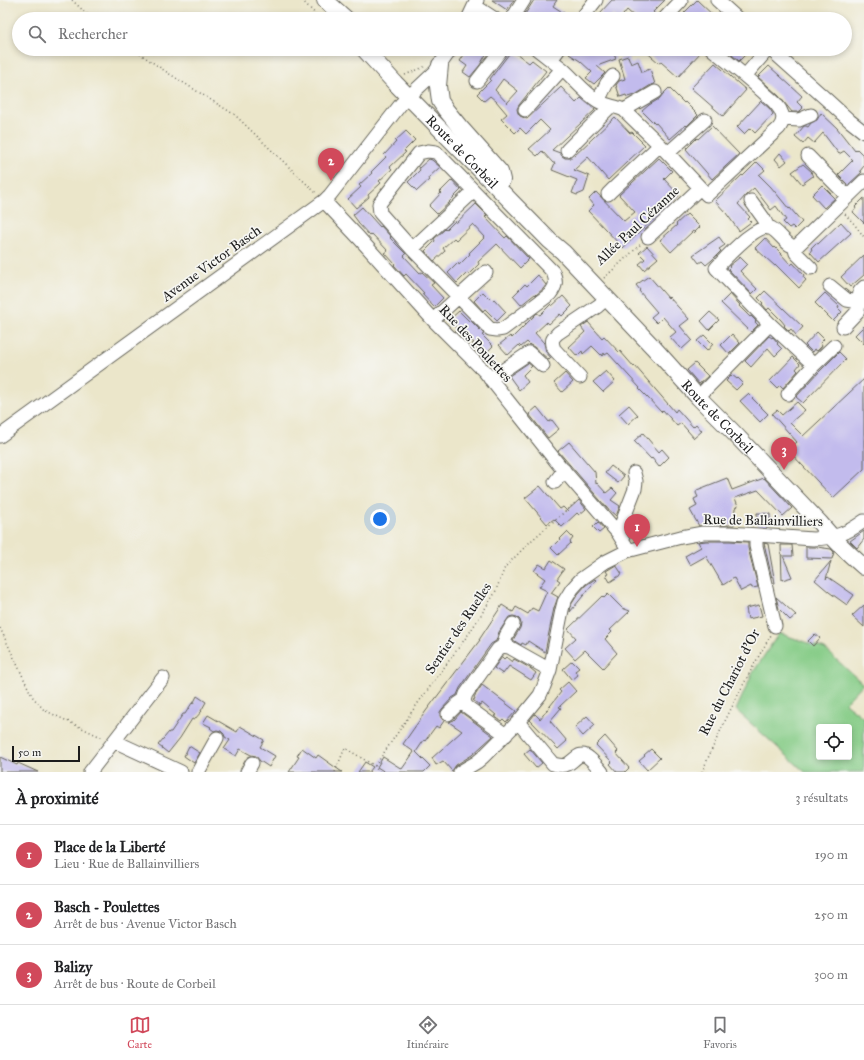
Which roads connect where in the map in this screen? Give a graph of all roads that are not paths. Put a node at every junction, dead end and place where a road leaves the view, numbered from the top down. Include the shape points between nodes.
1 (320, 0) edge
2 (325, 0) edge
3 (524, 0) edge
4 (596, 0) edge
5 (717, 0) edge
6 (680, 1) dead end
7 (476, 3) edge
8 (330, 12) edge
9 (338, 12) edge
10 (472, 12) edge
11 (487, 12) edge
12 (516, 12) edge
13 (587, 12) edge
14 (672, 12) edge
15 (730, 12) edge
16 (370, 56) edge
17 (382, 56) edge
18 (446, 56) edge
19 (497, 56) edge
20 (546, 56) edge
21 (554, 56) edge
22 (721, 56) edge
23 (763, 56) edge
24 (777, 56) edge
25 (551, 60) junction
26 (440, 65) junction
27 (562, 69) junction
28 (613, 76) dead end
29 (745, 76) junction
30 (477, 81) dead end
31 (655, 92) dead end
32 (412, 93) junction
33 (598, 101) junction
34 (611, 106) junction
35 (525, 110) dead end
36 (624, 110) junction
37 (811, 115) dead end
38 (783, 119) junction
39 (705, 120) dead end
40 (864, 132) edge
41 (664, 149) junction
42 (567, 150) dead end
43 (808, 156) dead end
44 (502, 180) junction
45 (864, 181) edge
46 (474, 191) junction
47 (704, 191) junction
48 (608, 194) dead end
49 (848, 197) junction
50 (324, 201) junction
51 (750, 201) dead end
52 (768, 228) junction
53 (648, 237) road end
54 (794, 246) junction
55 (412, 249) junction
56 (563, 252) junction
57 (811, 268) dead end
58 (486, 272) dead end
59 (830, 286) dead end
60 (864, 287) edge
61 (458, 297) junction
62 (607, 298) junction
63 (859, 302) junction
64 (432, 320) junction
65 (770, 324) junction
66 (843, 327) dead end
67 (834, 346) dead end
68 (814, 365) junction
69 (543, 366) dead end
70 (580, 377) dead end
71 (490, 379) junction
72 (788, 394) dead end
73 (698, 397) junction
74 (0, 436) edge
75 (564, 470) junction
76 (634, 473) dead end
77 (555, 482) dead end
78 (864, 521) edge
79 (618, 533) junction
80 (756, 534) junction
81 (832, 537) junction
82 (627, 552) junction
83 (864, 567) edge
84 (513, 624) dead end
85 (775, 626) road end
86 (503, 646) junction
87 (550, 670) junction
88 (163, 678) dead end
89 (464, 700) junction
90 (448, 714) dead end
91 (518, 722) junction
92 (506, 735) junction
93 (217, 738) dead end
94 (114, 741) junction
95 (176, 771) edge
96 (90, 772) edge
97 (198, 772) edge
98 (460, 772) edge
99 (602, 772) edge

1 - 8 main road
2 - 9 main road
3 - 12 street
4 - 13 street
5 - 15 street
6 - 14 street
7 - 10 street
7 - 11 street
16 - 32 main road, Route de Corbeil via 395,83
17 - 32 main road, Route de Corbeil via 402,77
18 - 26 street, Avenue Victor Basch
19 - 30 street
20 - 25 street
21 - 25 street
22 - 29 street
23 - 29 street
24 - 40 street
25 - 27 street
26 - 32 street, Avenue Victor Basch
26 - 44 main road via 440,101 500,172
27 - 33 street
27 - 35 street
28 - 33 street
29 - 38 street via 778,105
31 - 36 street
32 - 44 main road, Route de Corbeil
32 - 50 street, Avenue Victor Basch
32 - 56 main road, Route de Corbeil
33 - 34 street
34 - 36 street
34 - 42 street
36 - 41 street
37 - 38 street via 799,120
38 - 47 street, Allée Paul Cézanne via 778,128
39 - 41 street
41 - 47 street
41 - 48 street
43 - 49 street
44 - 56 main road, Route de Corbeil via 554,238
45 - 49 street
46 - 55 street
46 - 55 street via 436,152 419,153 379,204 380,214
46 - 61 street via 553,272 556,279 555,288 503,329 497,330 490,329
47 - 53 street, Allée Paul Cézanne
49 - 54 street via 801,243
50 - 64 street, Rue des Poulettes
50 - 74 street, Avenue Victor Basch
51 - 52 street
52 - 54 street
52 - 65 street via 758,231 716,268
54 - 57 street via 796,253
55 - 61 street
56 - 62 main road, Route de Corbeil
58 - 61 street
59 - 63 street via 847,300
60 - 63 street via 860,292
61 - 64 street
62 - 70 street via 553,339 554,349
62 - 73 main road, Route de Corbeil
63 - 66 street via 858,311
64 - 71 street, Rue des Poulettes
65 - 68 street
65 - 73 street
67 - 68 street
68 - 72 street
69 - 71 street via 529,353
71 - 75 street, Rue des Poulettes
73 - 81 main road, Route de Corbeil
75 - 77 street
75 - 79 street, Rue des Poulettes
76 - 79 street via 635,489
78 - 81 street, Rue de Ballainvilliers
79 - 82 street, Rue des Poulettes
80 - 81 street, Rue de Ballainvilliers via 813,539
80 - 82 street, Rue de Ballainvilliers via 703,533
80 - 85 street, Rue du Chariot d'Or via 756,546
81 - 83 main road, Route de Corbeil
82 - 87 street, Rue de Ballainvilliers via 599,566 572,588 564,602
84 - 86 street
86 - 87 street
86 - 89 street via 498,649
87 - 91 street, Rue de Ballainvilliers via 540,695
88 - 94 street
89 - 90 street
89 - 92 street via 466,706
91 - 92 street, Rue de Ballainvilliers
91 - 99 street via 553,764 561,766 583,755 588,756
92 - 98 street, Rue de Ballainvilliers via 477,762
93 - 97 street
94 - 95 street
94 - 96 street

